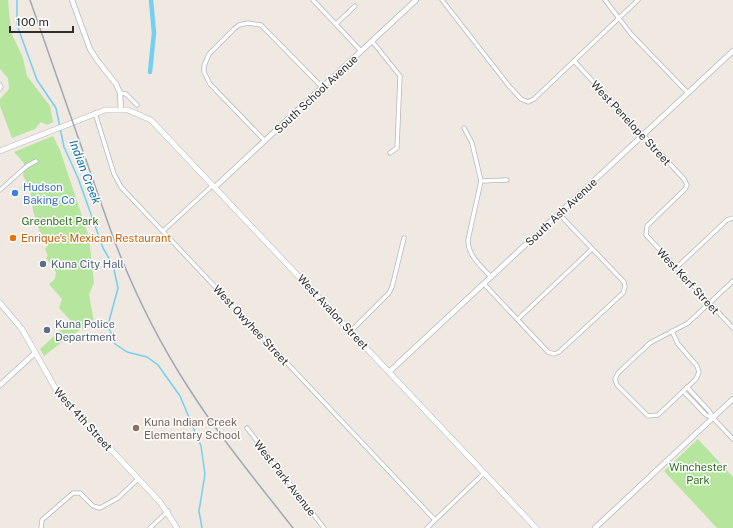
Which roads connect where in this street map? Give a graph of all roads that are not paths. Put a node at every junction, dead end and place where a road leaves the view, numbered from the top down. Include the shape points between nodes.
1 (72, 0) edge
2 (313, 0) edge
3 (416, 0) edge
4 (442, 0) edge
5 (605, 0) edge
6 (638, 0) edge
7 (355, 6) dead end
8 (618, 18) junction
9 (336, 24) junction
10 (372, 41) junction
11 (361, 51) junction
12 (733, 51) edge
13 (574, 62) junction
14 (322, 87) junction
15 (120, 92) junction
16 (688, 93) junction
17 (137, 105) dead end
18 (121, 110) junction
19 (95, 113) junction
20 (464, 128) dead end
21 (643, 135) junction
22 (265, 141) junction
23 (0, 151) edge
24 (390, 154) dead end
25 (36, 161) dead end
26 (507, 180) dead end
27 (481, 181) junction
28 (214, 186) junction
29 (0, 190) edge
30 (559, 214) junction
31 (733, 218) edge
32 (163, 231) junction
33 (645, 232) joint
34 (404, 238) dead end
35 (592, 249) junction
36 (676, 268) junction
37 (491, 277) junction
38 (733, 281) edge
39 (484, 284) junction
40 (0, 303) edge
41 (709, 303) junction
42 (518, 319) junction
43 (733, 328) edge
44 (351, 331) junction
45 (672, 331) junction
46 (35, 353) junction
47 (389, 372) junction
48 (0, 385) edge
49 (687, 387) junction
50 (683, 391) junction
51 (733, 399) edge
52 (713, 418) junction
53 (247, 428) dead end
54 (733, 440) edge
55 (484, 473) junction
56 (138, 479) junction
57 (168, 512) junction
58 (435, 520) junction
59 (40, 526) edge
60 (150, 528) edge
61 (177, 528) edge
62 (324, 528) edge
63 (427, 528) edge
64 (536, 528) edge
65 (595, 528) edge

1 - 15 street via 90,49
2 - 9 street
3 - 10 street, South School Avenue
4 - 13 street via 521,99 528,102 534,100
5 - 8 street
6 - 8 street
7 - 9 street
8 - 13 street
8 - 16 street
9 - 11 street
10 - 11 street, South School Avenue
10 - 24 street via 400,76 398,144
11 - 14 street, South School Avenue
12 - 16 street, South Ash Avenue
13 - 21 street, West Penelope Street
14 - 22 street, South School Avenue
14 - 22 street via 267,30 254,23 239,26 213,49 204,66 206,77
15 - 17 street via 126,94
15 - 18 street
16 - 21 street, South Ash Avenue
18 - 19 main road, West Avalon Street
18 - 28 main road, West Avalon Street via 140,114 151,120
19 - 23 main road, West Avalon Street
19 - 32 street, West Owyhee Street via 114,174 121,187
20 - 27 street via 472,143
21 - 30 street, South Ash Avenue
21 - 33 street, West Penelope Street via 687,185 683,192 647,226
22 - 28 street, South School Avenue
25 - 29 street
26 - 27 street
27 - 37 street via 468,248
28 - 32 street
28 - 44 main road, West Avalon Street
30 - 35 street
30 - 37 street, South Ash Avenue
31 - 36 street via 727,220
32 - 58 street, West Owyhee Street
33 - 36 street, West Kerf Street via 647,238
34 - 44 street via 389,293
35 - 42 street
35 - 42 street via 624,282 623,293 565,347 554,354 548,352
36 - 41 street, West Kerf Street
37 - 39 street, South Ash Avenue
38 - 41 street
39 - 42 street
39 - 47 street, South Ash Avenue
40 - 46 main road, West 4th Street via 22,330
41 - 43 street, West Kerf Street
41 - 45 street via 688,323
44 - 47 main road, West Avalon Street
45 - 49 street via 678,344 699,372 696,379
45 - 50 street via 646,346 618,372 615,379 617,385 645,415 652,417 658,415
46 - 48 street
46 - 56 main road, West 4th Street via 64,401
47 - 55 main road, West Avalon Street
49 - 50 street
49 - 52 street
50 - 52 street via 706,415
51 - 52 street
52 - 54 street
52 - 65 street
53 - 62 street, West Park Avenue
55 - 58 street
55 - 64 main road, West Avalon Street
56 - 57 main road, West 4th Street
56 - 59 street via 104,507 97,508 76,492 42,520
57 - 60 street
57 - 61 main road, West 4th Street
58 - 63 street

